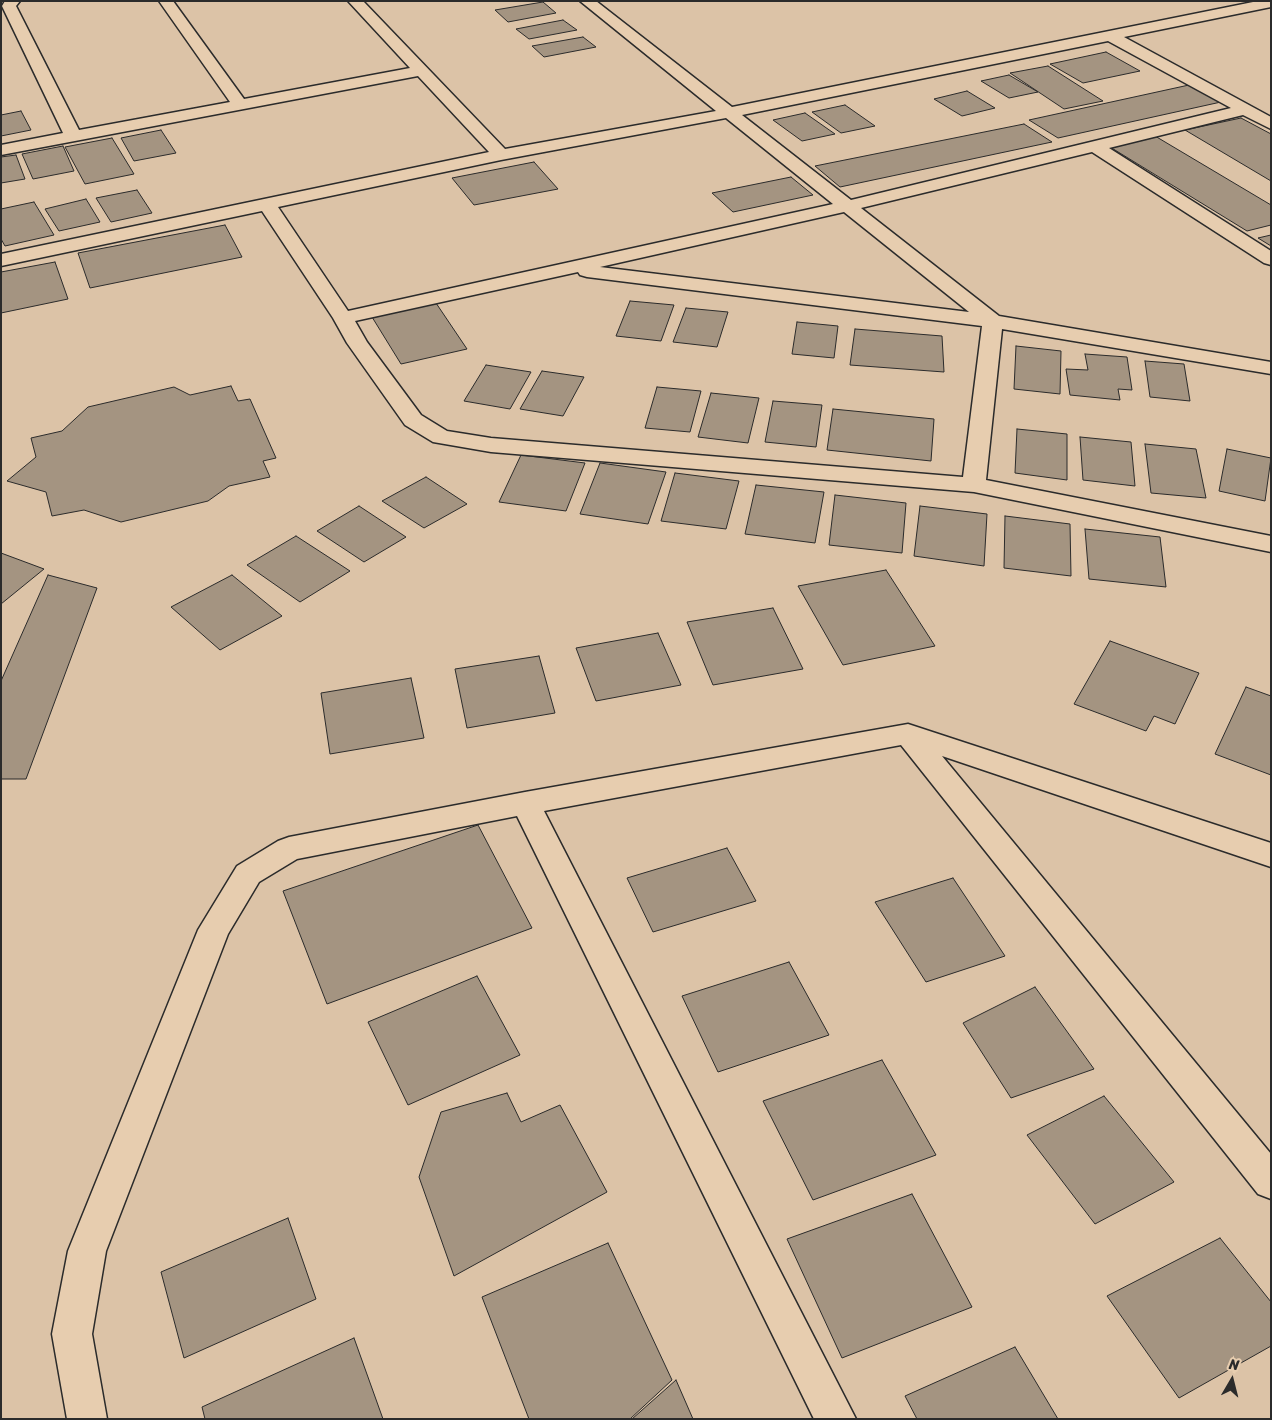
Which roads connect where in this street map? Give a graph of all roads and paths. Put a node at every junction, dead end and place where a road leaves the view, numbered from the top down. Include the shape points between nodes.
1 (13, 1) edge
2 (166, 1) edge
3 (355, 1) edge
4 (588, 1) edge
5 (1271, 3) edge
6 (1111, 36) junction
7 (421, 71) junction
8 (239, 104) junction
9 (1244, 110) junction
10 (729, 113) junction
11 (1271, 124) edge
12 (73, 136) junction
13 (1094, 146) junction
14 (1, 150) edge
15 (501, 156) junction
16 (267, 204) junction
17 (848, 206) junction
18 (1271, 259) edge
19 (1, 260) edge
20 (566, 268) junction
21 (343, 318) junction
22 (994, 321) junction
23 (1271, 368) edge
24 (974, 485) junction
25 (1271, 544) edge
26 (908, 734) junction
27 (525, 803) junction
28 (1271, 854) edge
29 (1271, 1182) edge
30 (87, 1419) edge
31 (836, 1419) edge

1 - 12 street via 9,6
2 - 8 street
3 - 7 street
4 - 10 street
5 - 6 street
6 - 9 street
6 - 10 street
7 - 8 street
7 - 15 street
8 - 12 street
9 - 11 street
9 - 13 street
10 - 15 street
10 - 17 street
12 - 14 street
13 - 17 street
13 - 18 street
15 - 16 street
16 - 19 street
16 - 21 street
17 - 20 street
17 - 22 street
20 - 21 street
20 - 22 street
21 - 24 street via 356,343 413,420 441,437 491,445
22 - 23 street
22 - 24 street
24 - 25 street
26 - 27 street
26 - 28 street
26 - 29 street
27 - 30 street via 289,848 248,874 214,930 88,1251 72,1334
27 - 31 street

